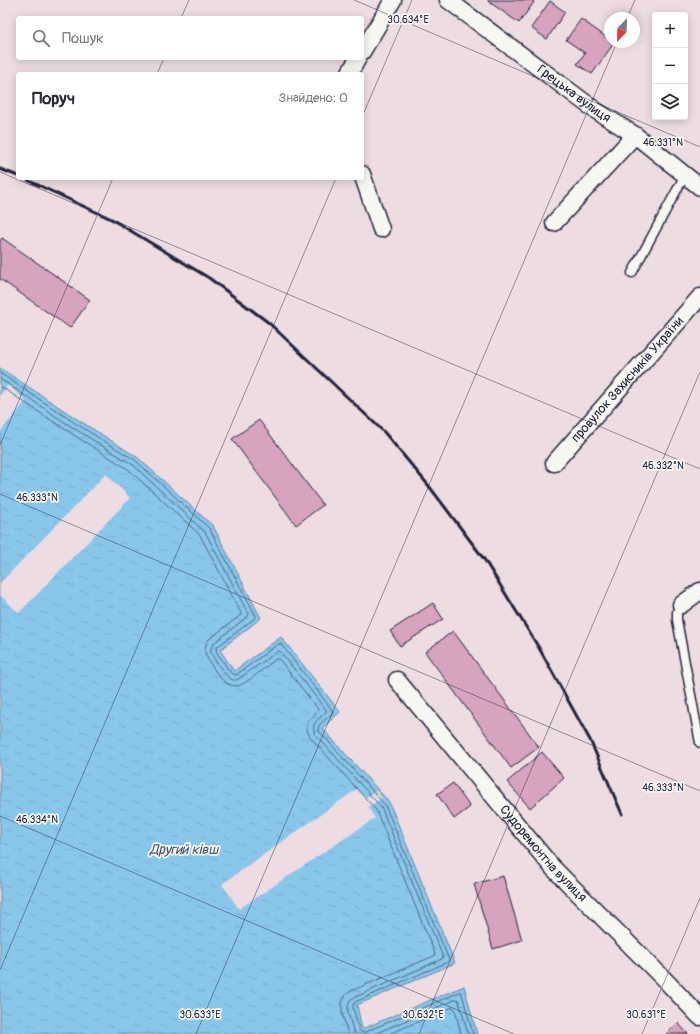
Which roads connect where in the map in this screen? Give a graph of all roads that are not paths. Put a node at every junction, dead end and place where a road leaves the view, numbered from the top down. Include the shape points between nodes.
1 (393, 0) edge
2 (448, 0) edge
3 (364, 49) edge
4 (357, 60) edge
5 (350, 72) edge
6 (635, 135) junction
7 (685, 175) junction
8 (364, 180) edge
9 (700, 187) edge
10 (554, 223) dead end
11 (381, 229) dead end
12 (632, 273) dead end
13 (700, 296) edge
14 (554, 462) dead end
15 (700, 591) edge
16 (681, 605) joint
17 (397, 680) dead end
18 (700, 743) edge
19 (700, 1017) edge

1 - 3 street
2 - 6 street, Грецька вулиця via 595,110
4 - 5 street
6 - 7 street, Грецька вулиця
6 - 10 street
7 - 9 street, Грецька вулиця
7 - 12 lane
8 - 11 street
13 - 14 street, провулок Захисників України
15 - 16 street
16 - 18 lane via 676,620
17 - 19 street, Судоремонтна вулиця via 553,868

